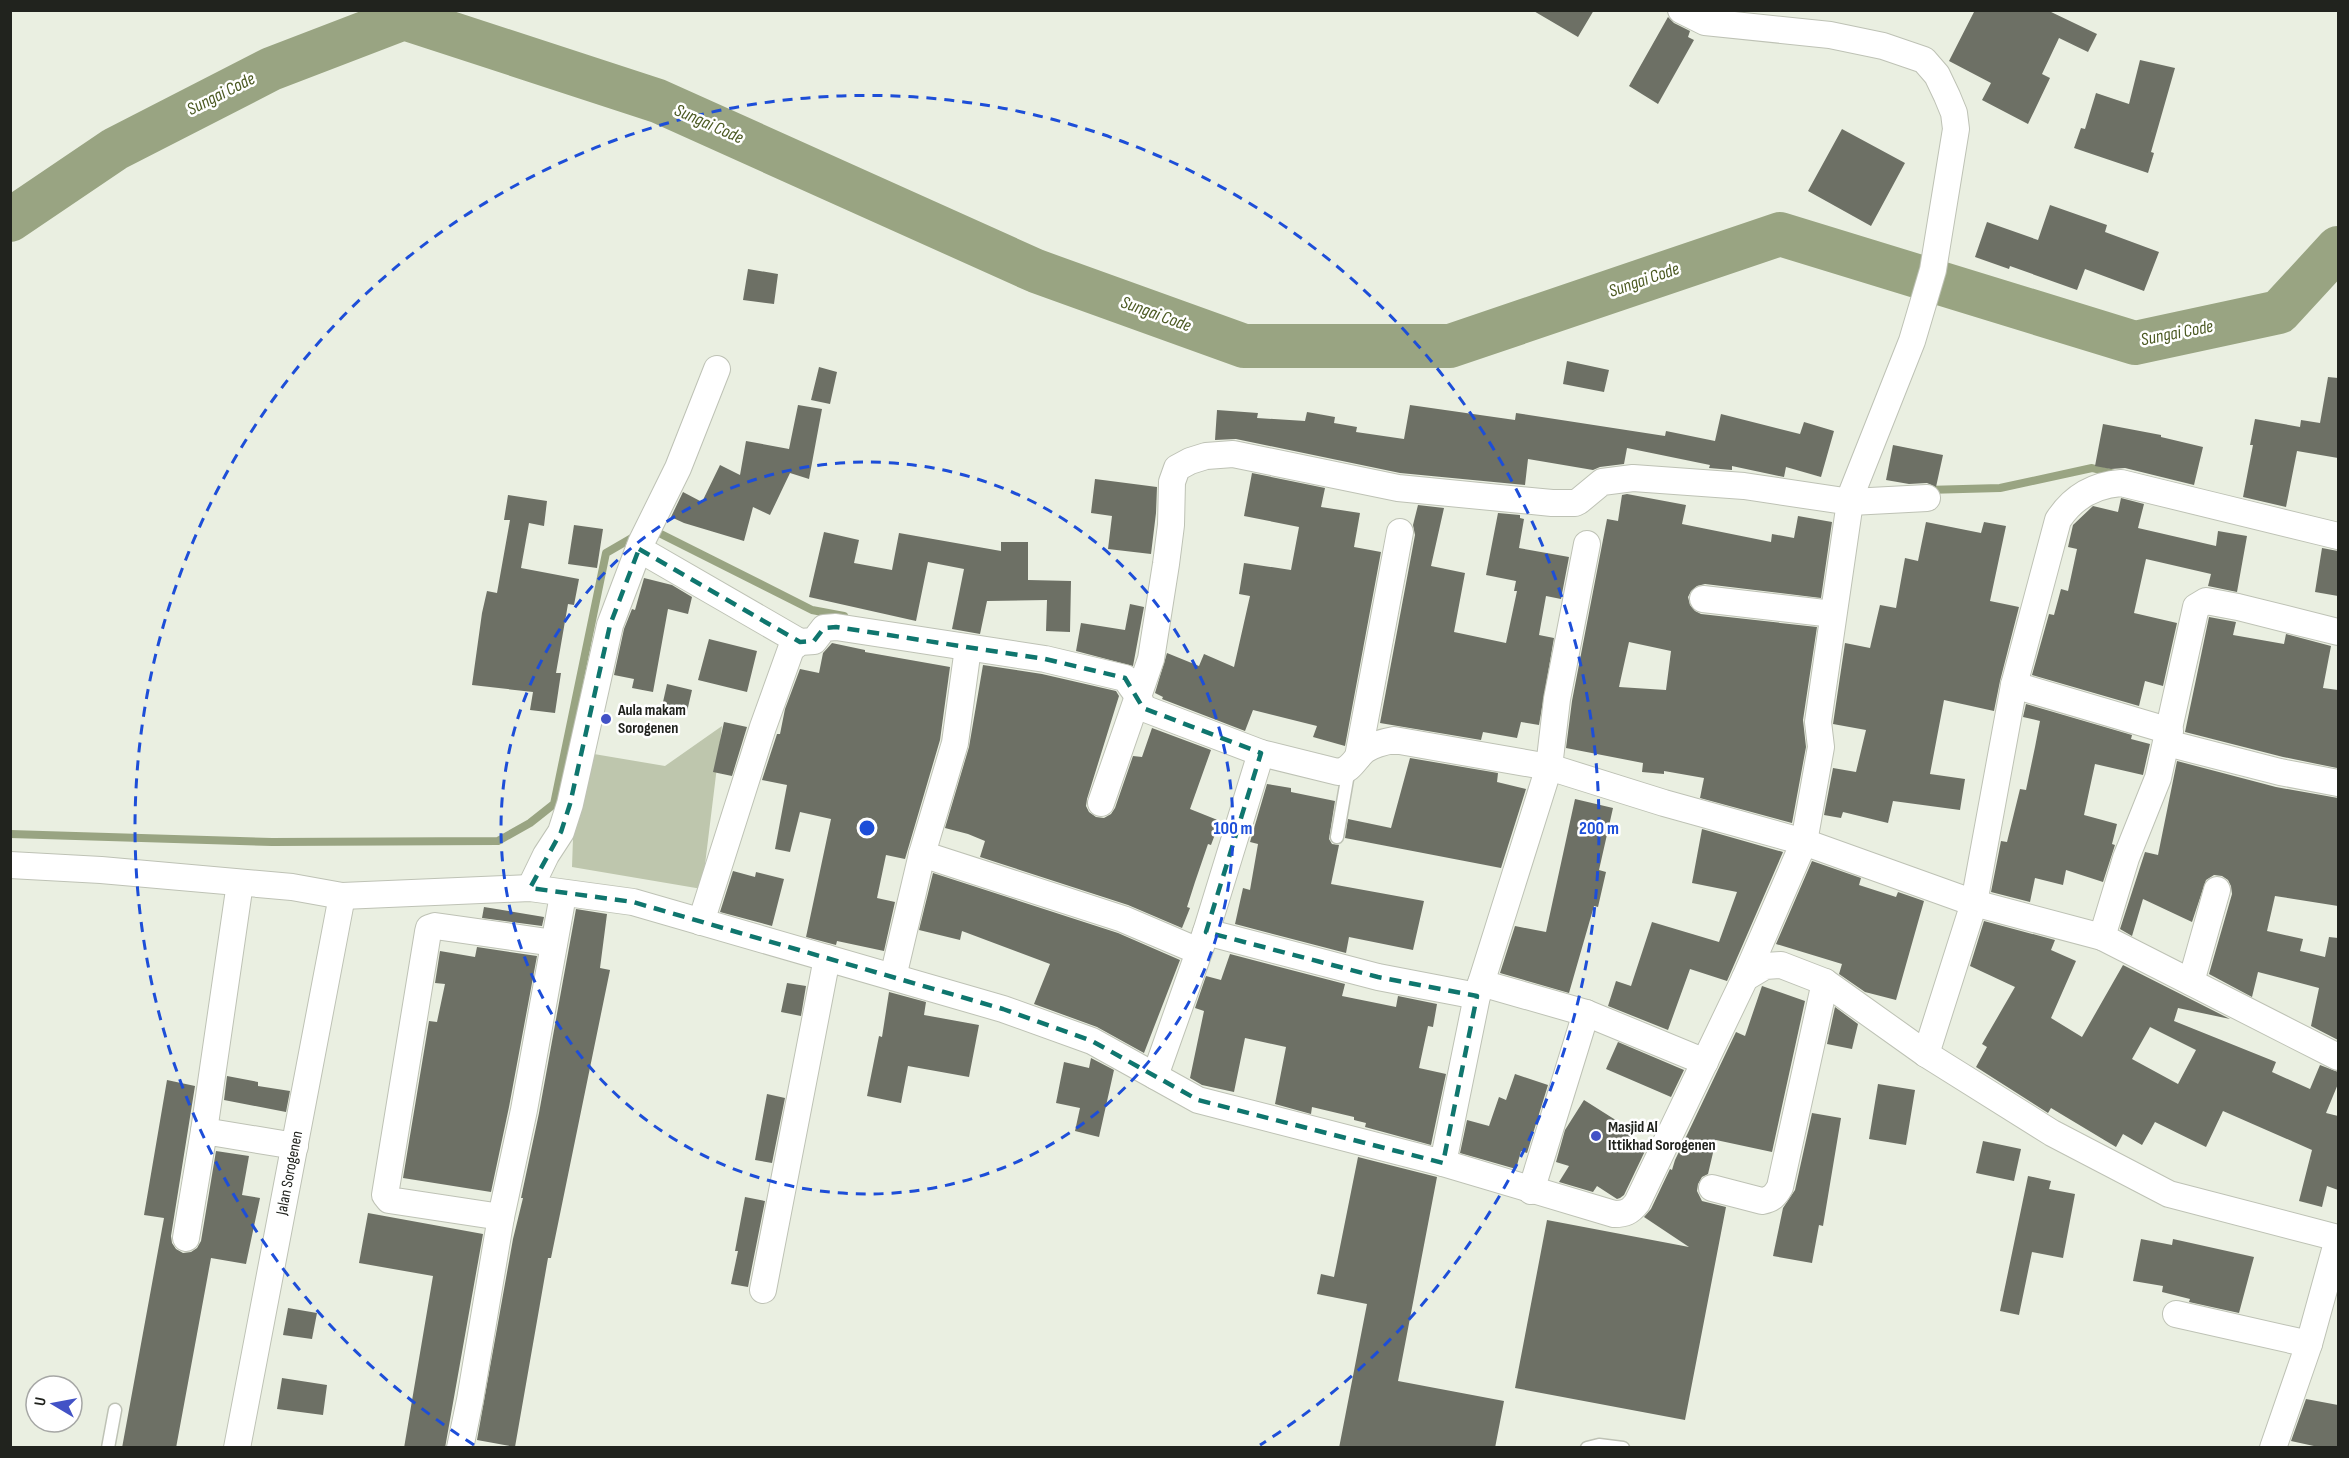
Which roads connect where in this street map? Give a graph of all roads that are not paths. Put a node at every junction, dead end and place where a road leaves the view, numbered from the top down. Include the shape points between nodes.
1 (1681, 10) edge
2 (1708, 16) edge
3 (717, 369) dead end
4 (1853, 492) junction
5 (1927, 498) dead end
6 (1400, 532) dead end
7 (2338, 536) edge
8 (643, 540) junction
9 (1587, 544) dead end
10 (1703, 599) dead end
11 (1833, 615) junction
12 (2338, 632) edge
13 (800, 642) junction
14 (968, 648) junction
15 (2014, 685) junction
16 (1138, 696) junction
17 (2168, 737) junction
18 (1261, 753) junction
19 (1353, 763) junction
20 (1549, 767) junction
21 (2338, 783) edge
22 (1101, 803) dead end
23 (1337, 837) dead end
24 (1804, 842) junction
25 (922, 854) junction
26 (10, 866) edge
27 (240, 883) junction
28 (530, 888) junction
29 (2217, 890) dead end
30 (342, 896) junction
31 (1974, 903) junction
32 (561, 906) dead end
33 (701, 922) junction
34 (2102, 937) junction
35 (1202, 941) junction
36 (554, 943) junction
37 (827, 958) junction
38 (893, 977) junction
39 (1745, 978) junction
40 (1825, 982) junction
41 (2191, 982) junction
42 (1479, 989) junction
43 (1586, 1013) junction
44 (1926, 1054) junction
45 (2338, 1057) edge
46 (1705, 1062) junction
47 (1155, 1076) junction
48 (204, 1131) junction
49 (295, 1146) junction
50 (1443, 1163) junction
51 (1712, 1188) dead end
52 (1531, 1191) junction
53 (501, 1217) junction
54 (186, 1238) dead end
55 (2338, 1239) edge
56 (763, 1290) dead end
57 (2176, 1314) dead end
58 (2309, 1344) junction
59 (115, 1410) dead end
60 (108, 1448) edge
61 (237, 1448) edge
62 (460, 1448) edge
63 (1587, 1448) edge
64 (1623, 1448) edge
65 (2273, 1448) edge

1 - 2 street
2 - 4 street via 1830,35 1924,60 1937,75 1954,113 1956,129 1933,270 1912,341
3 - 8 street via 678,468
4 - 5 street
4 - 11 street
4 - 16 street via 1633,478 1602,482 1575,503 1552,503 1398,488 1233,454 1206,456 1178,468 1172,482 1160,611 1151,659
6 - 19 street
7 - 15 street via 2121,483 2105,484 2080,495 2058,520
8 - 13 street
8 - 28 street via 610,625 561,832
9 - 20 street via 1557,699
10 - 11 street
11 - 24 street via 1818,722 1821,747
12 - 17 street via 2238,607 2206,601 2200,604 2193,614
13 - 14 street via 814,641 824,628 836,627
13 - 33 street via 791,648 763,727
14 - 16 street via 1045,659 1125,678
14 - 25 street via 955,743
15 - 17 street
15 - 31 street
16 - 18 street via 1143,708
16 - 22 street
17 - 21 street via 2261,767
17 - 34 street via 2158,778 2126,858
18 - 19 street via 1338,772
18 - 35 street
19 - 20 street via 1370,747 1394,740
19 - 23 lane
20 - 24 street
20 - 42 street
24 - 31 street
24 - 39 street
25 - 35 street
25 - 38 street
26 - 27 street
27 - 30 street
27 - 48 street
28 - 30 street
28 - 33 street via 633,902
29 - 41 street
30 - 49 street, Jalan Sorogenen
31 - 34 street
31 - 44 street
32 - 36 street
33 - 37 street
34 - 41 street
35 - 42 street via 1378,977
35 - 47 street
36 - 53 street
36 - 53 street via 435,926 428,932 385,1196 389,1200
37 - 38 street
37 - 56 street
38 - 47 street via 1003,1009 1092,1041
39 - 40 street via 1765,966 1781,965
39 - 46 street
40 - 44 street
40 - 51 street via 1780,1187 1775,1196 1762,1201
41 - 45 street
42 - 43 street
42 - 50 street
43 - 46 street
43 - 52 street
44 - 55 street via 2052,1133 2169,1194
46 - 52 street via 1632,1210 1614,1214
47 - 50 street via 1198,1100
48 - 49 street
48 - 54 street
49 - 61 street, Jalan Sorogenen
50 - 52 street
53 - 62 street
55 - 58 street
57 - 58 street
58 - 65 street
59 - 60 lane
63 - 64 lane

